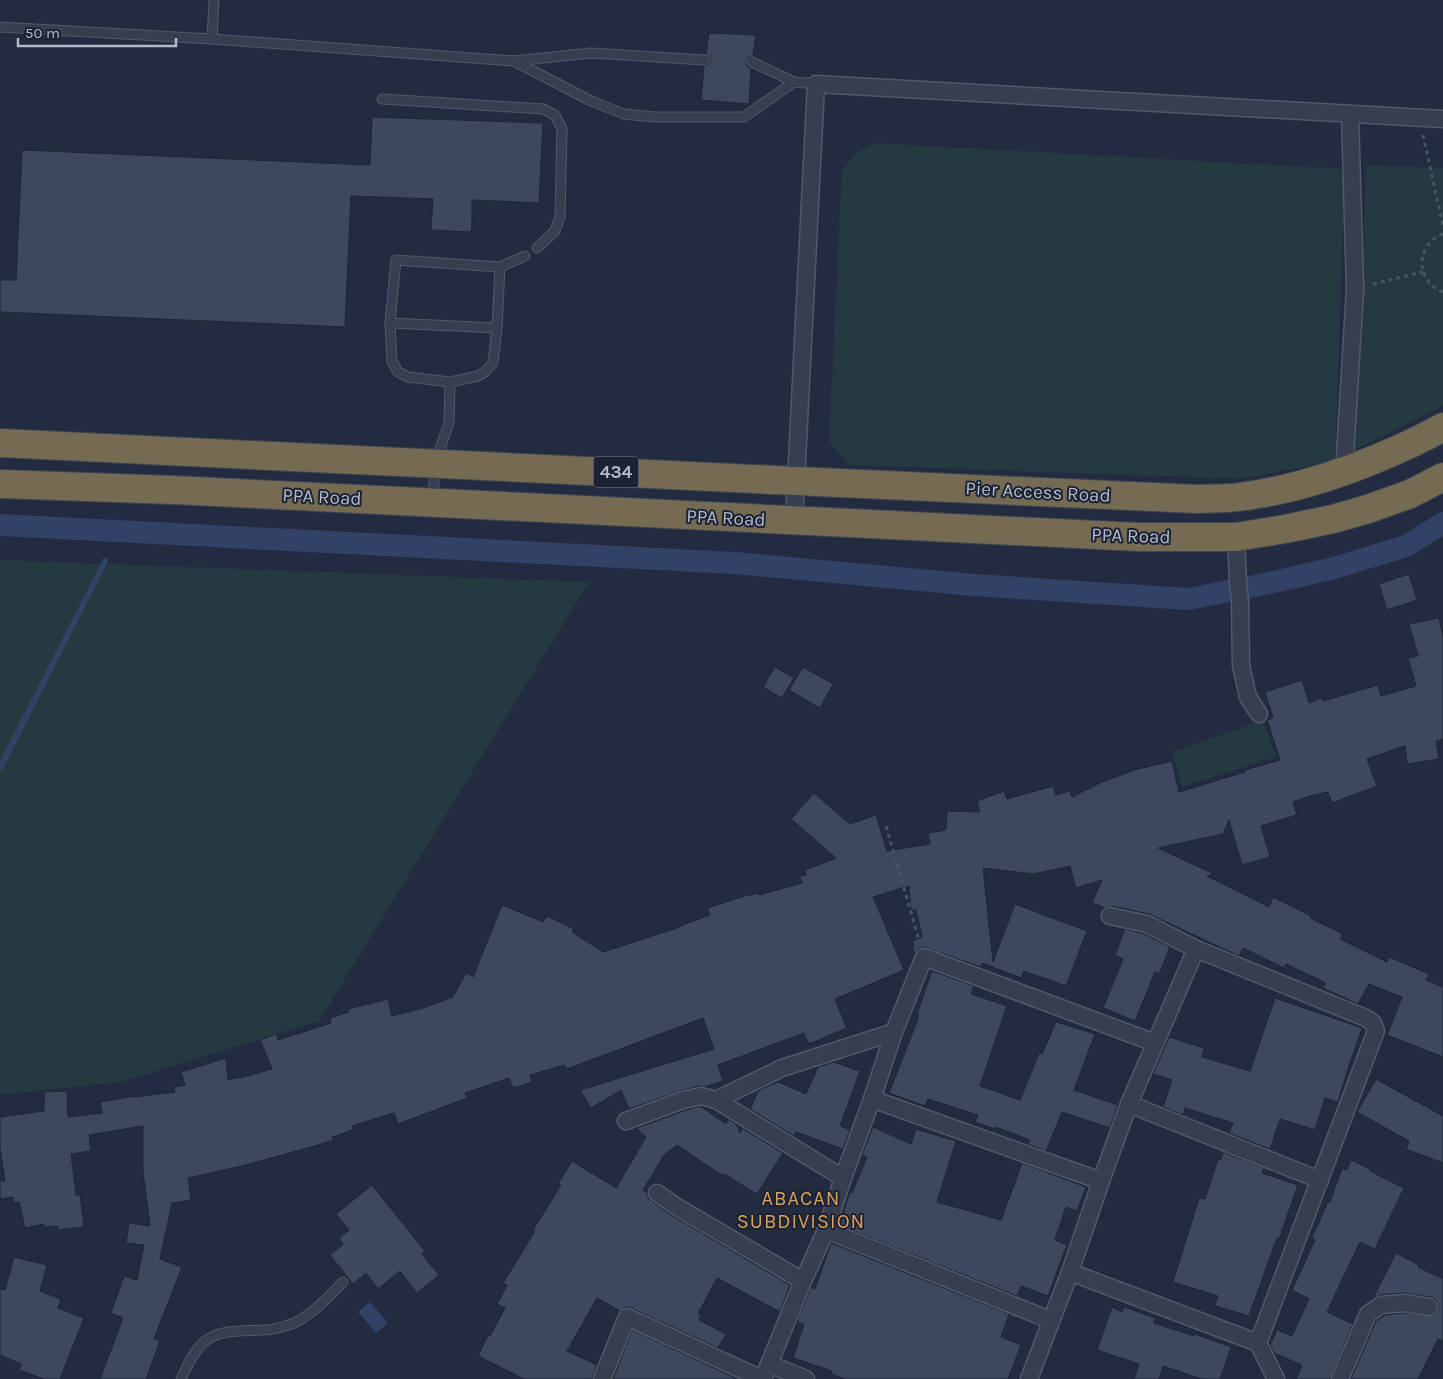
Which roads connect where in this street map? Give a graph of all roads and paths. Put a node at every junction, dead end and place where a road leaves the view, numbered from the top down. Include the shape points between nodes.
1 (214, 0) edge
2 (0, 27) edge
3 (212, 38) junction
4 (705, 60) dead end
5 (514, 61) junction
6 (752, 62) dead end
7 (794, 82) junction
8 (816, 84) junction
9 (382, 100) dead end
10 (1350, 114) junction
11 (1419, 118) junction
12 (1443, 119) edge
13 (1443, 226) edge
14 (1443, 234) edge
15 (537, 248) dead end
16 (525, 256) dead end
17 (500, 267) junction
18 (1422, 272) junction
19 (1355, 289) junction
20 (1443, 292) edge
21 (390, 323) junction
22 (497, 328) junction
23 (450, 382) junction
24 (1443, 427) edge
25 (0, 443) edge
26 (176, 451) junction
27 (435, 463) junction
28 (1344, 472) junction
29 (1443, 477) edge
30 (796, 481) junction
31 (0, 484) edge
32 (174, 490) junction
33 (433, 503) junction
34 (794, 521) junction
35 (1236, 538) junction
36 (1259, 714) dead end
37 (886, 826) dead end
38 (1110, 916) dead end
39 (1196, 949) junction
40 (924, 958) junction
41 (894, 1032) junction
42 (1155, 1043) junction
43 (716, 1100) junction
44 (872, 1100) junction
45 (1129, 1104) junction
46 (626, 1121) dead end
47 (843, 1178) junction
48 (1101, 1180) junction
49 (1320, 1180) junction
50 (657, 1193) dead end
51 (826, 1230) junction
52 (1070, 1272) junction
53 (803, 1281) junction
54 (343, 1282) dead end
55 (1429, 1308) dead end
56 (1050, 1320) junction
57 (1258, 1343) junction
58 (765, 1374) edge
59 (181, 1379) edge
60 (602, 1379) edge
61 (806, 1379) edge
62 (1029, 1379) edge
63 (1276, 1379) edge
64 (1340, 1379) edge

1 - 3 lane
2 - 3 lane
3 - 5 lane
4 - 5 lane via 591,53
5 - 7 lane via 589,100 624,114 655,117 744,117
6 - 7 lane
7 - 8 lane
8 - 10 street
8 - 30 street
9 - 15 lane via 543,109 555,115 562,129 560,217 555,231
10 - 11 street
10 - 19 street
11 - 12 street
11 - 13 path
14 - 18 path via 1433,239 1424,252
16 - 17 lane
17 - 21 lane via 396,260
17 - 22 lane
18 - 19 path
18 - 20 path via 1433,287
19 - 28 street
21 - 22 lane
21 - 23 lane via 392,361 398,372 408,377
22 - 23 lane via 493,363 478,376
23 - 27 lane via 449,423
24 - 28 highway
25 - 26 highway, PPA Road
26 - 27 highway, PPA Road
26 - 32 highway
27 - 30 highway, PPA Road / 434
27 - 33 lane
28 - 30 highway, Pier Access Road via 1280,490 1197,499
29 - 35 highway, PPA Road via 1410,494 1350,514
30 - 34 street
31 - 32 highway, PPA Road
32 - 33 highway, PPA Road
33 - 34 highway, PPA Road
34 - 35 highway, PPA Road via 1138,537
35 - 36 street via 1241,665 1248,698
37 - 40 path
38 - 39 street via 1147,924
39 - 42 street
39 - 49 street via 1373,1023 1376,1031
40 - 41 street
40 - 42 street
41 - 43 street via 782,1068
41 - 44 street
42 - 45 street
43 - 46 street via 701,1096 683,1100
43 - 47 street
44 - 47 street
44 - 48 street
45 - 48 street
45 - 49 street
47 - 51 street
48 - 52 street
49 - 57 street
50 - 53 street
51 - 53 street
51 - 56 street
52 - 56 street
52 - 57 street
53 - 58 street
54 - 59 lane via 296,1323 269,1330 216,1335 203,1343
55 - 64 street via 1404,1303 1381,1305 1368,1314
56 - 62 street
57 - 63 street
58 - 60 street via 627,1317
58 - 61 street

